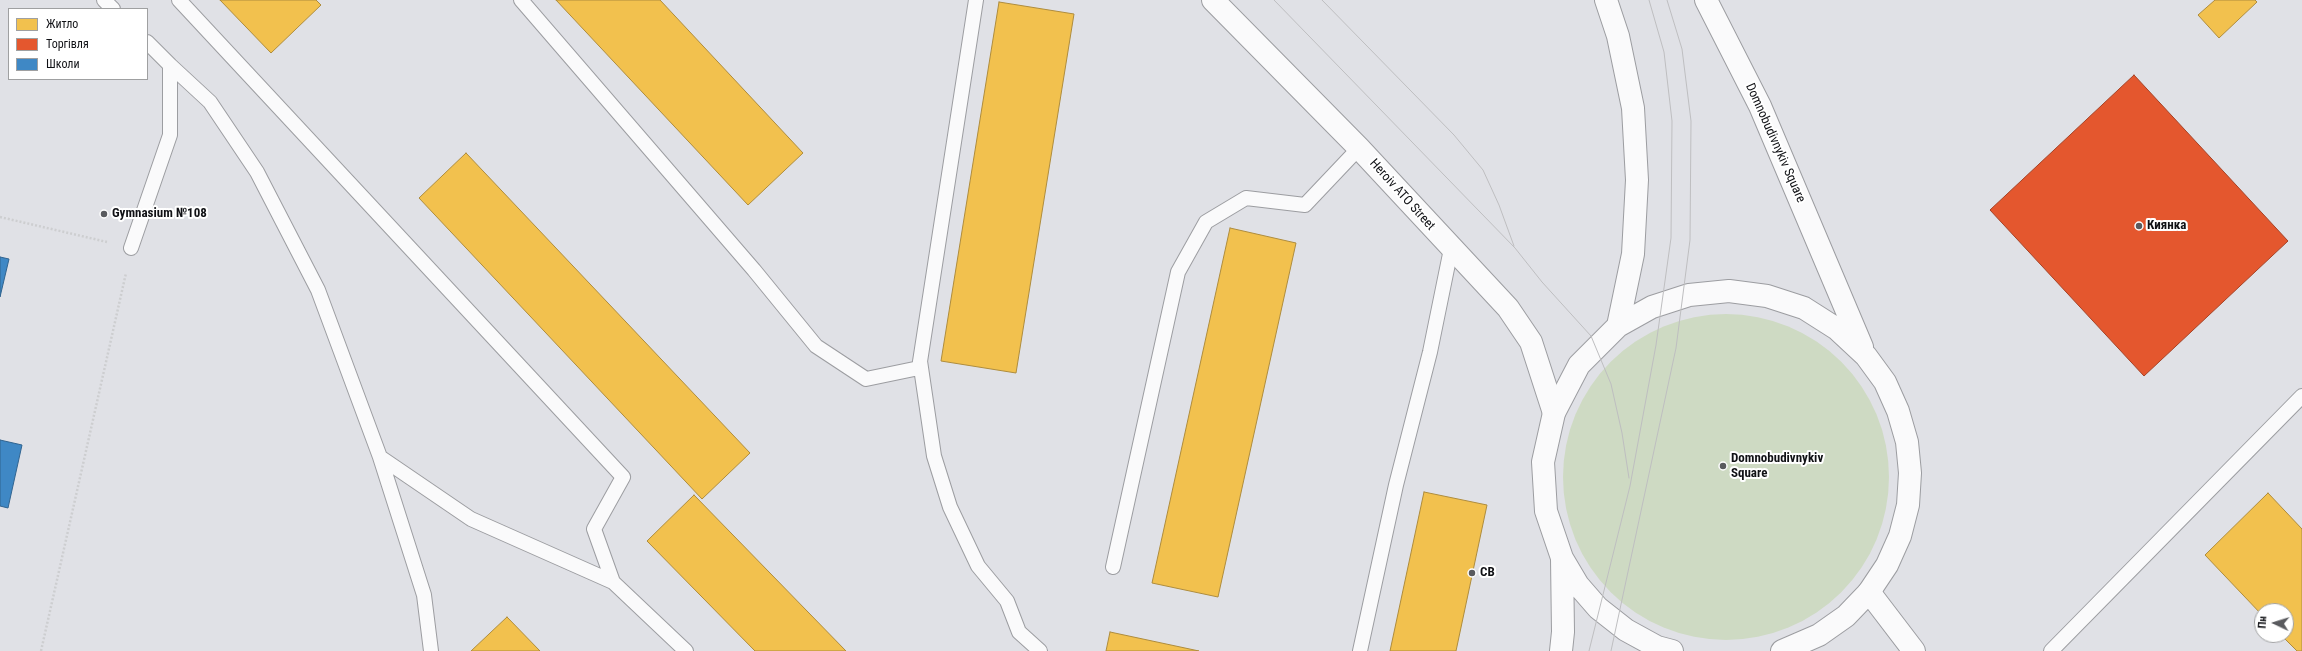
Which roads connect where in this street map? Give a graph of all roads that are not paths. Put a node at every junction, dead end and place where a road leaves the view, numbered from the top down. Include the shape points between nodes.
1 (104, 0) edge
2 (178, 0) edge
3 (521, 0) edge
4 (976, 0) edge
5 (1213, 0) edge
6 (1606, 0) edge
7 (1706, 0) edge
8 (112, 8) edge
9 (148, 43) edge
10 (170, 65) junction
11 (1359, 148) junction
12 (131, 248) road end
13 (1451, 249) junction
14 (1618, 326) junction
15 (1866, 356) junction
16 (920, 361) junction
17 (2302, 396) edge
18 (1554, 413) junction
19 (380, 457) junction
20 (1562, 558) junction
21 (1113, 567) dead end
22 (613, 582) junction
23 (1869, 592) junction
24 (431, 651) edge
25 (686, 651) edge
26 (1040, 651) edge
27 (1360, 651) edge
28 (1561, 651) edge
29 (1672, 651) edge
30 (1782, 651) edge
31 (1914, 651) edge
32 (2051, 651) edge

1 - 8 lane
2 - 22 lane via 623,477 594,529
3 - 16 lane via 754,270 816,346 866,379 919,368
4 - 16 lane
5 - 11 main road, Heroiv ATO Street
6 - 14 main road via 1618,36 1633,108 1636,180 1632,254
7 - 15 main road, Domnobudivnykiv Square via 1760,106
9 - 10 lane
10 - 12 lane via 170,135
10 - 19 lane via 210,102 258,172 318,290
11 - 13 main road, Heroiv ATO Street
11 - 21 lane via 1305,206 1246,198 1206,222 1178,272
13 - 18 main road, Heroiv ATO Street via 1508,308 1531,342
13 - 27 lane via 1430,352 1396,485
14 - 15 main road, Domnobudivnykiv Square via 1652,307 1689,295 1729,291 1767,296 1804,308 1838,329
14 - 18 main road, Domnobudivnykiv Square via 1579,365
15 - 23 main road, Domnobudivnykiv Square via 1885,382 1898,411 1907,442 1910,473 1908,505 1900,536 1887,565
16 - 26 lane via 934,456 950,507 978,566 1007,601 1019,632
17 - 32 lane
18 - 20 main road, Domnobudivnykiv Square via 1543,462 1545,504
19 - 22 lane via 471,519
19 - 24 lane via 424,595
20 - 28 main road via 1564,632
20 - 29 main road, Domnobudivnykiv Square via 1578,585 1598,608 1626,630 1657,647
22 - 25 lane
23 - 30 main road, Domnobudivnykiv Square via 1846,616 1819,635
23 - 31 main road

